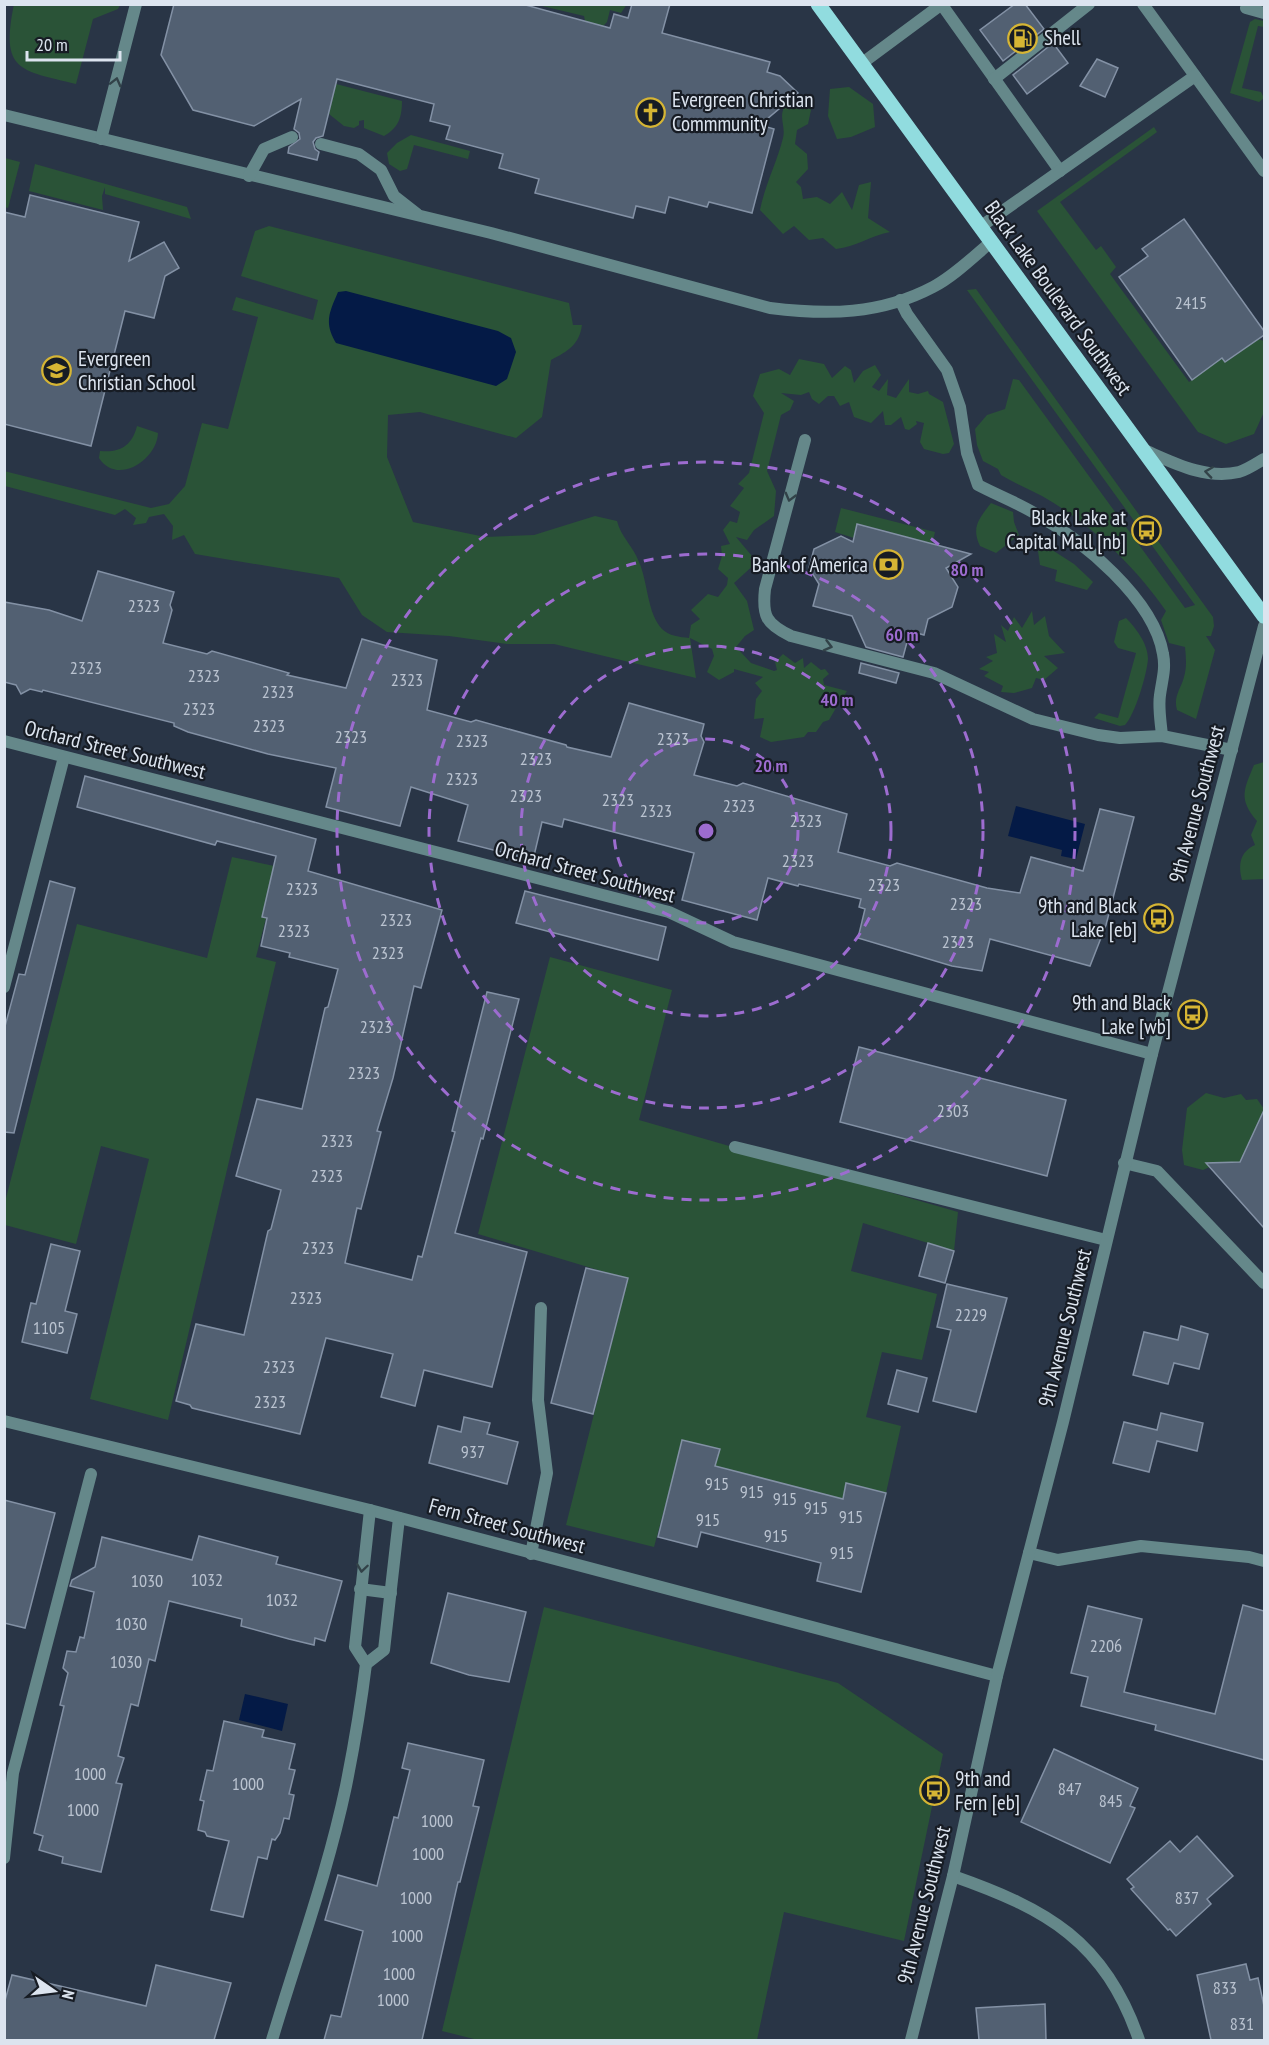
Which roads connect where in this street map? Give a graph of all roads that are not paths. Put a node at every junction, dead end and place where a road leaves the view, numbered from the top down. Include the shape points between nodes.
1 (136, 4) edge
2 (818, 4) edge
3 (1089, 4) edge
4 (1143, 4) edge
5 (942, 5) edge
6 (1246, 8) dead end
7 (1264, 13) edge
8 (861, 64) junction
9 (1195, 75) junction
10 (994, 79) junction
11 (4, 115) edge
12 (292, 137) dead end
13 (101, 139) junction
14 (321, 144) dead end
15 (1060, 171) junction
16 (1264, 171) edge
17 (249, 176) junction
18 (420, 217) junction
19 (980, 227) junction
20 (991, 242) junction
21 (900, 300) junction
22 (805, 440) dead end
23 (1142, 449) junction
24 (1264, 459) edge
25 (1264, 616) edge
26 (1264, 626) edge
27 (1162, 736) junction
28 (4, 741) edge
29 (1232, 750) junction
30 (64, 757) junction
31 (4, 987) edge
32 (1152, 1053) junction
33 (735, 1147) dead end
34 (1124, 1163) junction
35 (1106, 1240) junction
36 (1264, 1283) edge
37 (541, 1308) dead end
38 (4, 1421) edge
39 (91, 1474) dead end
40 (370, 1510) junction
41 (399, 1518) junction
42 (1029, 1553) junction
43 (531, 1554) junction
44 (1264, 1561) edge
45 (360, 1589) junction
46 (391, 1593) junction
47 (366, 1664) junction
48 (997, 1676) junction
49 (4, 1858) edge
50 (952, 1876) junction
51 (272, 2040) edge
52 (911, 2040) edge
53 (1139, 2040) edge

13 -> 1 street
2 - 8 main road, Black Lake Boulevard Southwest
3 - 10 street
4 - 9 street
5 - 8 street
5 - 10 street
6 - 7 street
8 - 19 main road, Black Lake Boulevard Southwest
9 - 15 street
9 - 16 street
10 - 15 street
11 - 13 street
12 - 17 street via 264,149
13 - 17 street
14 - 18 street via 359,154 381,170 394,196
15 - 19 street
17 - 18 street
18 - 21 street via 770,308 812,313 872,310
19 - 20 main road, Black Lake Boulevard Southwest
20 - 21 street via 933,287
20 - 23 main road, Black Lake Boulevard Southwest
21 - 27 street via 947,370 978,485 1036,514 1080,545 1143,608 1157,632 1163,653
22 -> 27 street via 765,589 763,609 772,627 791,636 934,673 1033,718 1098,735
24 -> 23 street via 1240,472 1218,474 1190,469
23 - 25 main road, Black Lake Boulevard Southwest
26 - 29 street, 9th Avenue Southwest
27 - 29 street
28 - 30 street, Orchard Street Southwest
29 - 32 street, 9th Avenue Southwest
30 - 31 street
30 - 32 street, Orchard Street Southwest via 669,912 734,942
32 - 34 street, 9th Avenue Southwest
33 - 35 street
34 - 35 street, 9th Avenue Southwest
34 - 36 street via 1158,1171
35 - 42 street, 9th Avenue Southwest
37 - 43 street via 538,1400 547,1473
38 - 40 street, Fern Street Southwest
39 - 49 street via 13,1773
40 - 41 street, Fern Street Southwest
40 -> 45 street
41 - 43 street, Fern Street Southwest
41 - 46 street
42 - 44 street via 1058,1560 1141,1546
42 - 48 street, 9th Avenue Southwest
43 - 48 street, Fern Street Southwest
45 - 46 street
45 - 47 street via 355,1647
46 - 47 street via 384,1650
47 - 51 street via 346,1787
48 - 50 street, 9th Avenue Southwest
50 - 52 street, 9th Avenue Southwest
50 - 53 street via 1024,1903 1066,1930 1113,1982

